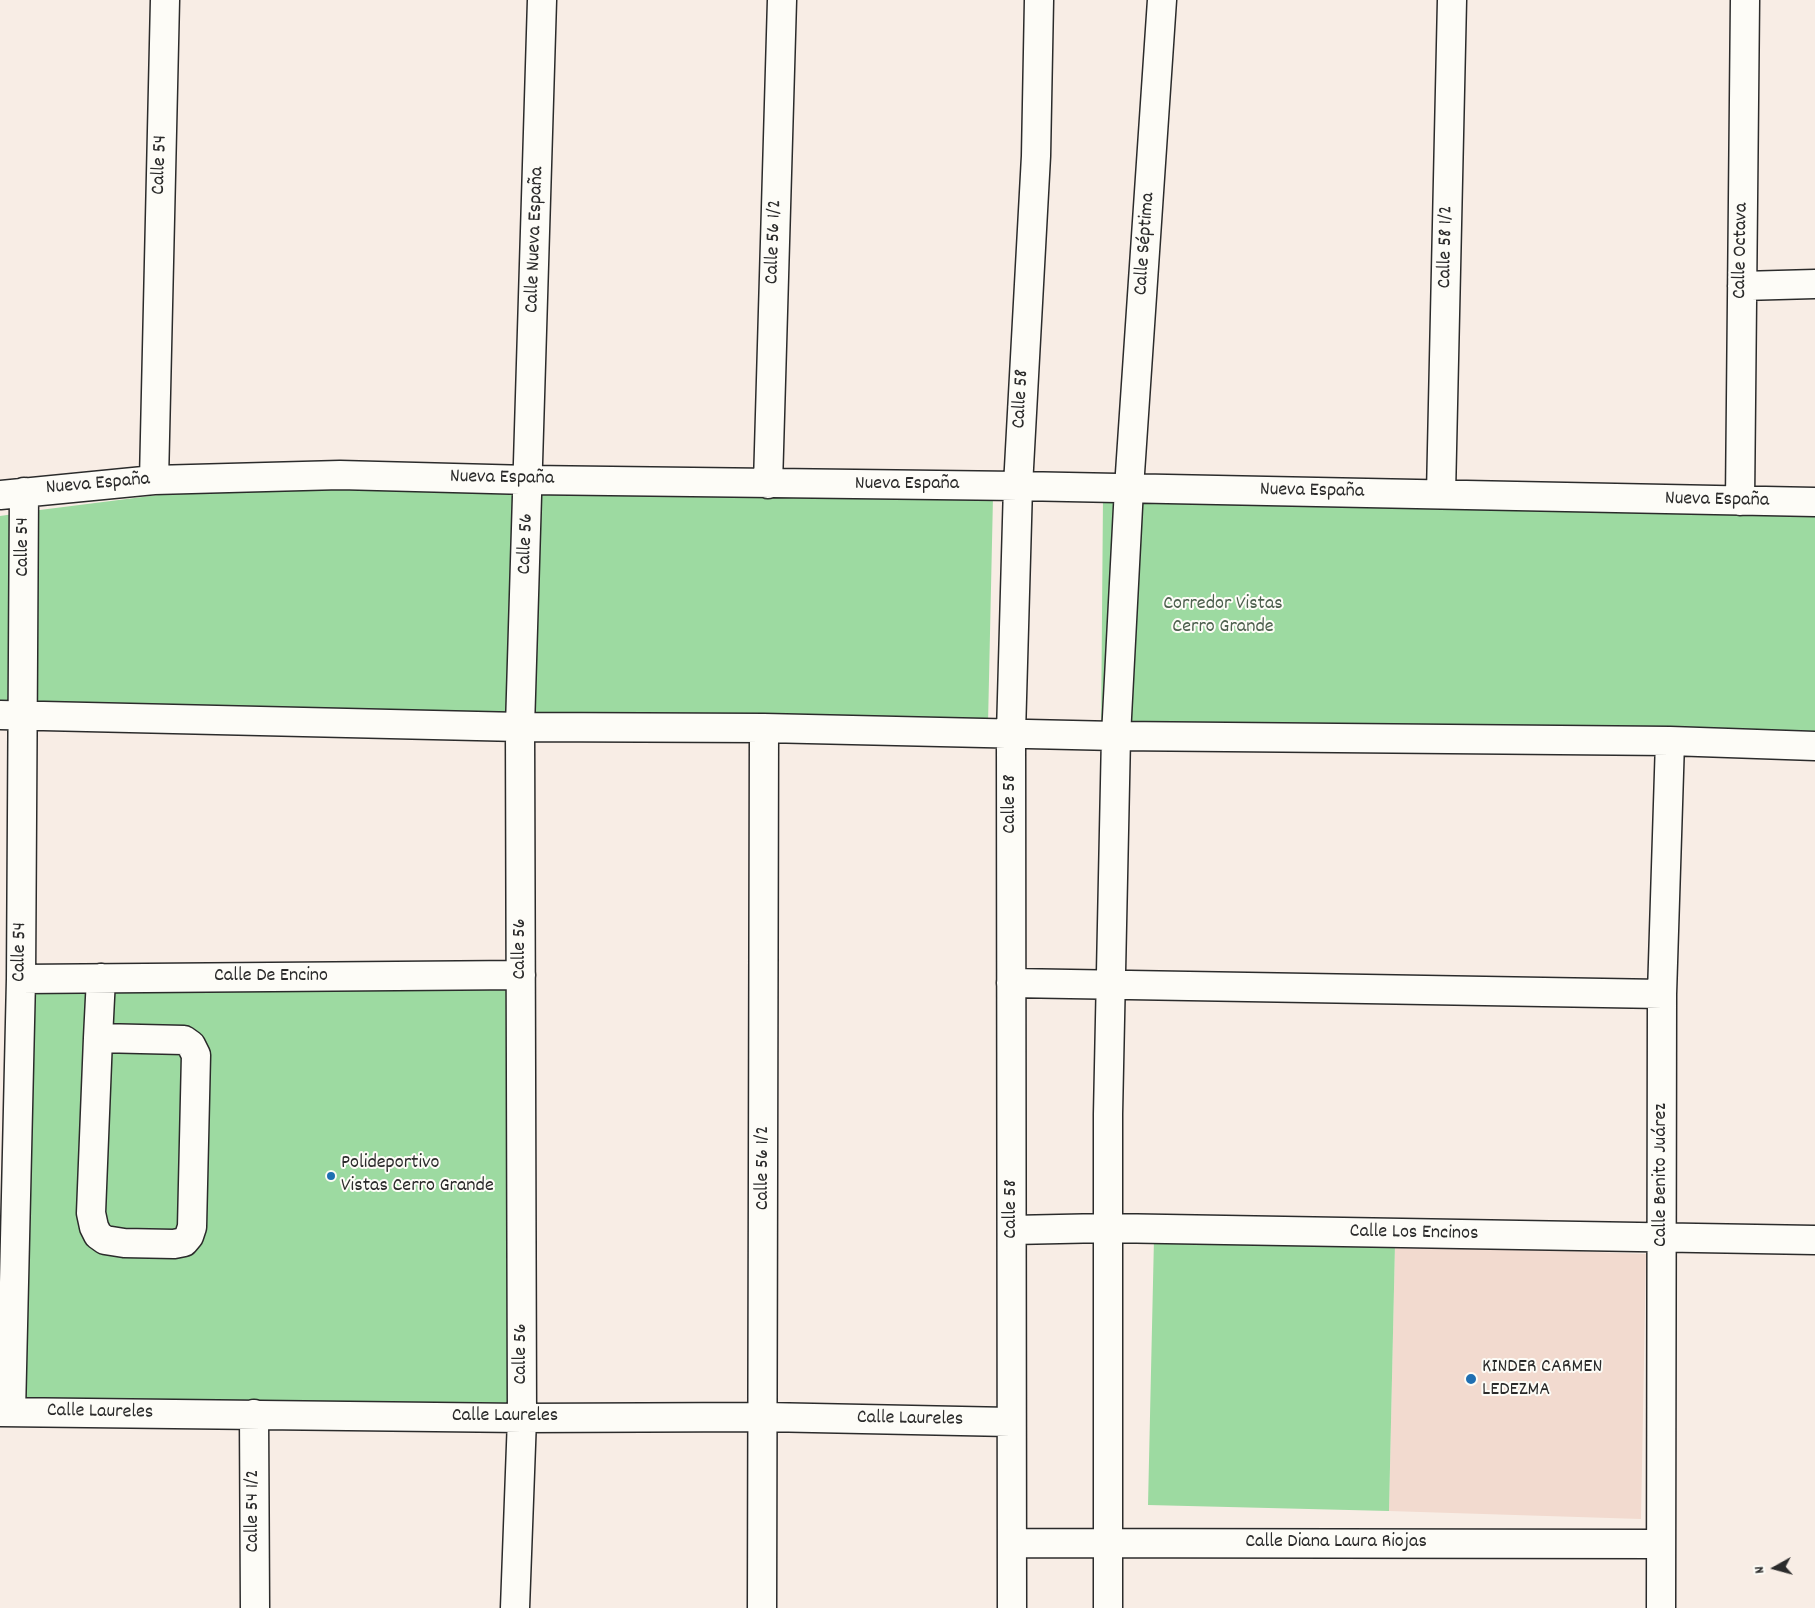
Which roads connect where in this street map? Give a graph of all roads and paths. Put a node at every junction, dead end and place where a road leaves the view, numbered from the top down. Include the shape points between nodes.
1 (165, 0) edge
2 (542, 0) edge
3 (782, 0) edge
4 (1039, 0) edge
5 (1162, 0) edge
6 (1452, 0) edge
7 (1745, 0) edge
8 (1815, 284) edge
9 (1742, 286) junction
10 (154, 480) junction
11 (529, 480) junction
12 (768, 484) junction
13 (1018, 486) junction
14 (1129, 488) junction
15 (12, 494) edge
16 (1441, 494) junction
17 (1740, 501) junction
18 (1815, 502) edge
19 (12, 715) edge
20 (520, 727) junction
21 (764, 728) junction
22 (1012, 733) junction
23 (1116, 736) junction
24 (1670, 741) junction
25 (1815, 746) edge
26 (521, 975) junction
27 (101, 978) junction
28 (21, 979) junction
29 (1011, 983) junction
30 (1109, 983) junction
31 (1662, 994) junction
32 (98, 1038) junction
33 (1107, 1228) junction
34 (1012, 1230) junction
35 (1663, 1238) junction
36 (1815, 1240) edge
37 (6, 1412) edge
38 (254, 1414) junction
39 (764, 1417) junction
40 (522, 1418) junction
41 (1010, 1422) junction
42 (1108, 1542) junction
43 (1012, 1543) junction
44 (1660, 1544) junction
45 (255, 1608) edge
46 (515, 1608) edge
47 (762, 1608) edge
48 (1012, 1608) edge
49 (1108, 1608) edge
50 (1661, 1608) edge

1 - 10 street, Calle 54
2 - 11 street, Calle Nueva España
3 - 12 street, Calle 56 1/2
4 - 13 street, Calle 58 via 1036,156
5 - 14 street, Calle Séptima
6 - 16 street, Calle 58 1/2
7 - 9 street, Calle Octava
8 - 9 street
9 - 17 street, Calle Octava
10 - 11 street, Nueva España via 340,475
10 - 15 street, Nueva España
11 - 12 street, Nueva España
11 - 20 street, Calle 56
12 - 13 street, Nueva España
13 - 14 street, Nueva España
13 - 22 street, Calle 58
14 - 16 street, Nueva España
14 - 23 street
15 - 19 street, Calle 54
16 - 17 street, Nueva España
17 - 18 street, Nueva España
19 - 20 street
19 - 28 street, Calle 54
20 - 21 street
20 - 26 street, Calle 56
21 - 22 street
21 - 39 street, Calle 56 1/2
22 - 23 street
22 - 29 street, Calle 58
23 - 24 street
23 - 30 street
24 - 25 street
24 - 31 street, Calle Benito Juárez
26 - 27 street, Calle De Encino
26 - 40 street, Calle 56
27 - 28 street, Calle De Encino
27 - 32 street
28 - 37 street, Calle 54
29 - 30 street
29 - 34 street, Calle 58
30 - 31 street
30 - 33 street
31 - 35 street, Calle Benito Juárez
32 - 32 street via 91,1213 94,1226 105,1240 124,1243 184,1242 192,1227 196,1055 184,1040
33 - 34 street, Calle Los Encinos
33 - 35 street, Calle Los Encinos
33 - 42 street
34 - 41 street, Calle 58
35 - 36 street, Calle Los Encinos
35 - 44 street, Calle Benito Juárez
37 - 38 street, Calle Laureles
38 - 40 street, Calle Laureles
38 - 45 street, Calle 54 1/2
39 - 40 street, Calle Laureles
39 - 41 street, Calle Laureles
39 - 47 street, Calle 56 1/2
40 - 46 street, Calle 56
41 - 43 street, Calle 58
42 - 43 street, Calle Diana Laura Riojas
42 - 44 street, Calle Diana Laura Riojas
42 - 49 street
43 - 48 street, Calle 58
44 - 50 street, Calle Benito Juárez

